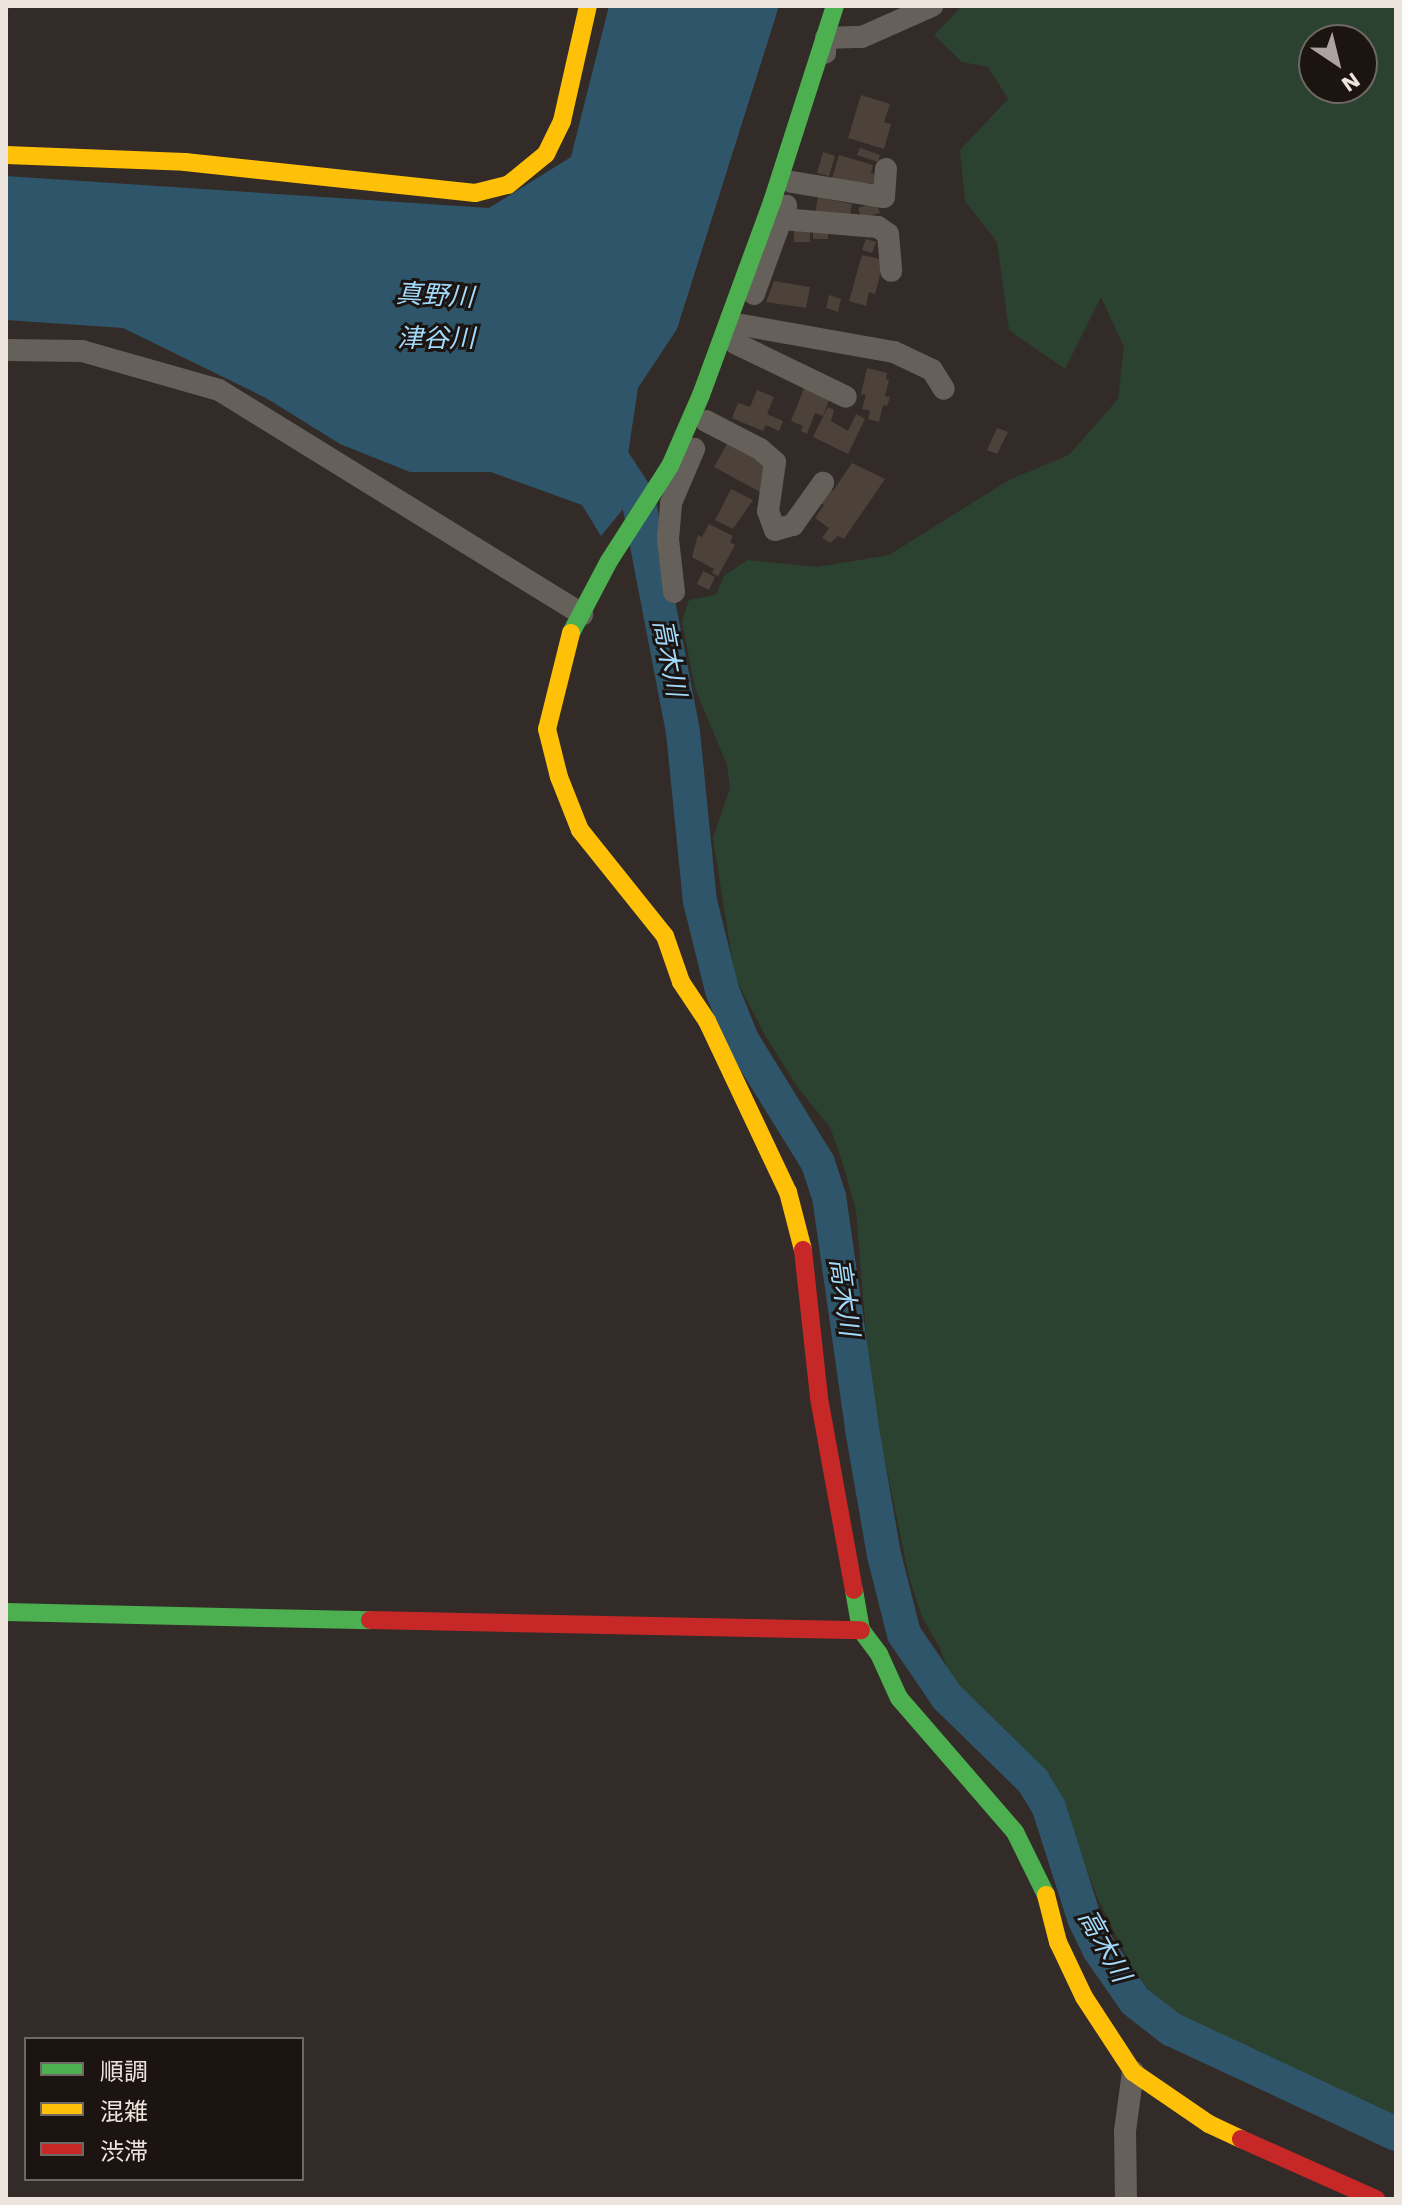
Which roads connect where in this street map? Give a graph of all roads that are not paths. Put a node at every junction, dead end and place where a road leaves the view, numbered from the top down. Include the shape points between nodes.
1 (588, 6) edge
2 (835, 6) edge
3 (932, 6) edge
4 (826, 38) junction
5 (6, 155) edge
6 (886, 169) dead end
7 (792, 182) junction
8 (884, 197) junction
9 (782, 219) junction
10 (878, 227) junction
11 (891, 271) dead end
12 (739, 334) junction
13 (6, 350) edge
14 (944, 389) dead end
15 (846, 397) dead end
16 (706, 421) junction
17 (823, 483) dead end
18 (674, 592) dead end
19 (582, 614) junction
20 (6, 1612) edge
21 (861, 1630) junction
22 (1133, 2072) junction
23 (1126, 2199) edge
24 (1376, 2199) edge

1 - 5 street via 562,121 546,154 508,185 463,193 185,162
2 - 4 street
3 - 4 street via 862,37
4 - 7 street via 823,78
4 - 19 street via 701,395 670,466
6 - 8 street
7 - 8 street
7 - 9 street
8 - 10 street via 889,213
9 - 10 street
9 - 12 street
10 - 11 street via 888,234
12 - 14 street via 894,352 932,370
12 - 15 street
12 - 16 street
13 - 19 street via 82,351 219,390
16 - 17 street via 775,462 768,511 775,530 793,525
16 - 18 street via 671,503 668,539
19 - 21 street via 566,643 547,729 559,777 580,830 665,936 681,982 707,1021 788,1192 803,1241 819,1398
20 - 21 street
21 - 22 street via 879,1654 899,1698 1015,1832 1044,1888 1058,1942 1084,1997
22 - 23 street via 1125,2131
22 - 24 street via 1209,2124

